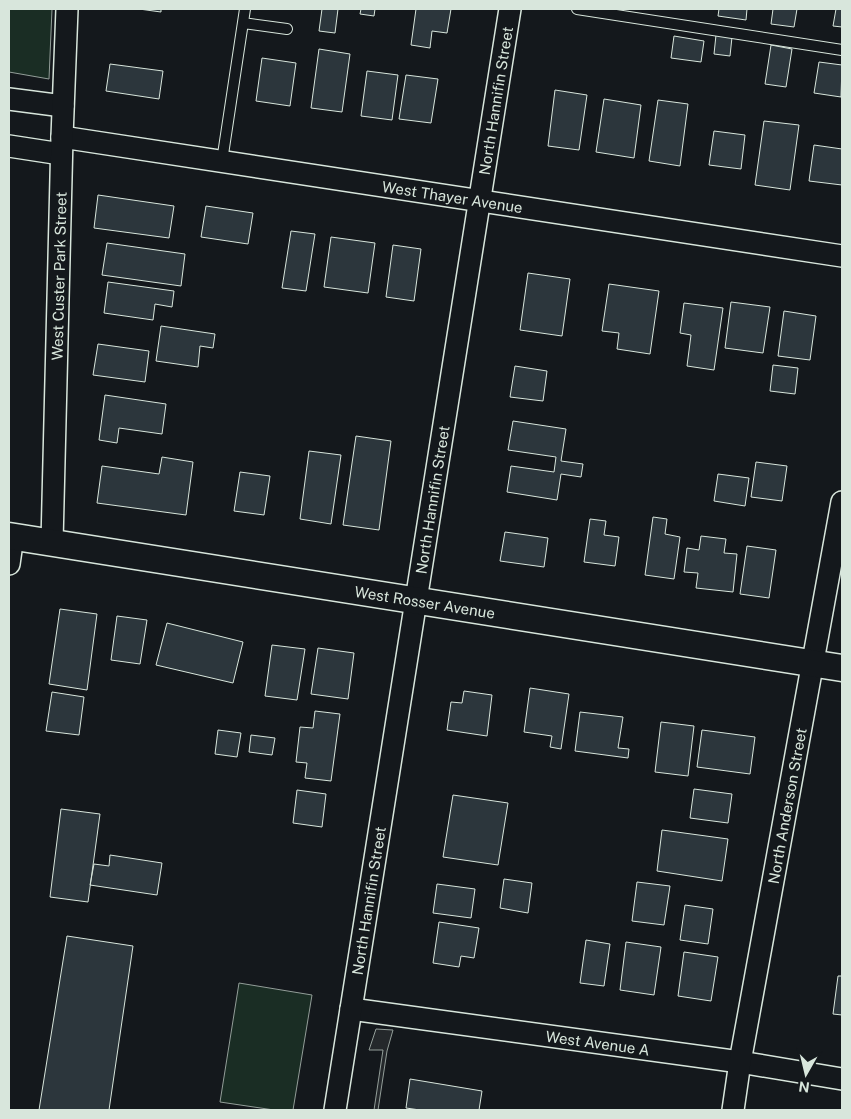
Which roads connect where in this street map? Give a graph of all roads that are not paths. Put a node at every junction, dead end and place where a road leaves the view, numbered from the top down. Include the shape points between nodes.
1 (67, 9) edge
2 (245, 9) edge
3 (510, 9) edge
4 (576, 9) edge
5 (243, 23) junction
6 (286, 29) dead end
7 (842, 50) edge
8 (9, 99) edge
9 (63, 106) junction
10 (9, 146) edge
11 (61, 146) junction
12 (222, 161) junction
13 (480, 200) junction
14 (842, 256) edge
15 (842, 502) edge
16 (11, 536) edge
17 (52, 542) junction
18 (9, 564) edge
19 (415, 599) junction
20 (813, 663) junction
21 (842, 668) edge
22 (351, 1009) junction
23 (740, 1062) junction
24 (842, 1079) edge
25 (335, 1110) edge
26 (733, 1110) edge

1 - 9 street, West Custer Park Street
2 - 5 lane
3 - 13 street, North Hannifin Street
4 - 7 lane
5 - 6 lane
5 - 12 lane
8 - 9 street
9 - 11 street, West Custer Park Street
10 - 11 street, West Thayer Avenue
11 - 12 street, West Thayer Avenue
11 - 17 street, West Custer Park Street
12 - 13 street, West Thayer Avenue
13 - 14 street, West Thayer Avenue
13 - 19 street, North Hannifin Street
15 - 20 street, North Anderson Street
16 - 17 street, West Rosser Avenue
16 - 18 street
17 - 19 street, West Rosser Avenue
19 - 20 street, West Rosser Avenue
19 - 22 street, North Hannifin Street
20 - 21 street, West Rosser Avenue
20 - 23 street, North Anderson Street
22 - 23 street, West Avenue A
22 - 25 street, North Hannifin Street
23 - 24 street, West Avenue A
23 - 26 street, North Anderson Street

